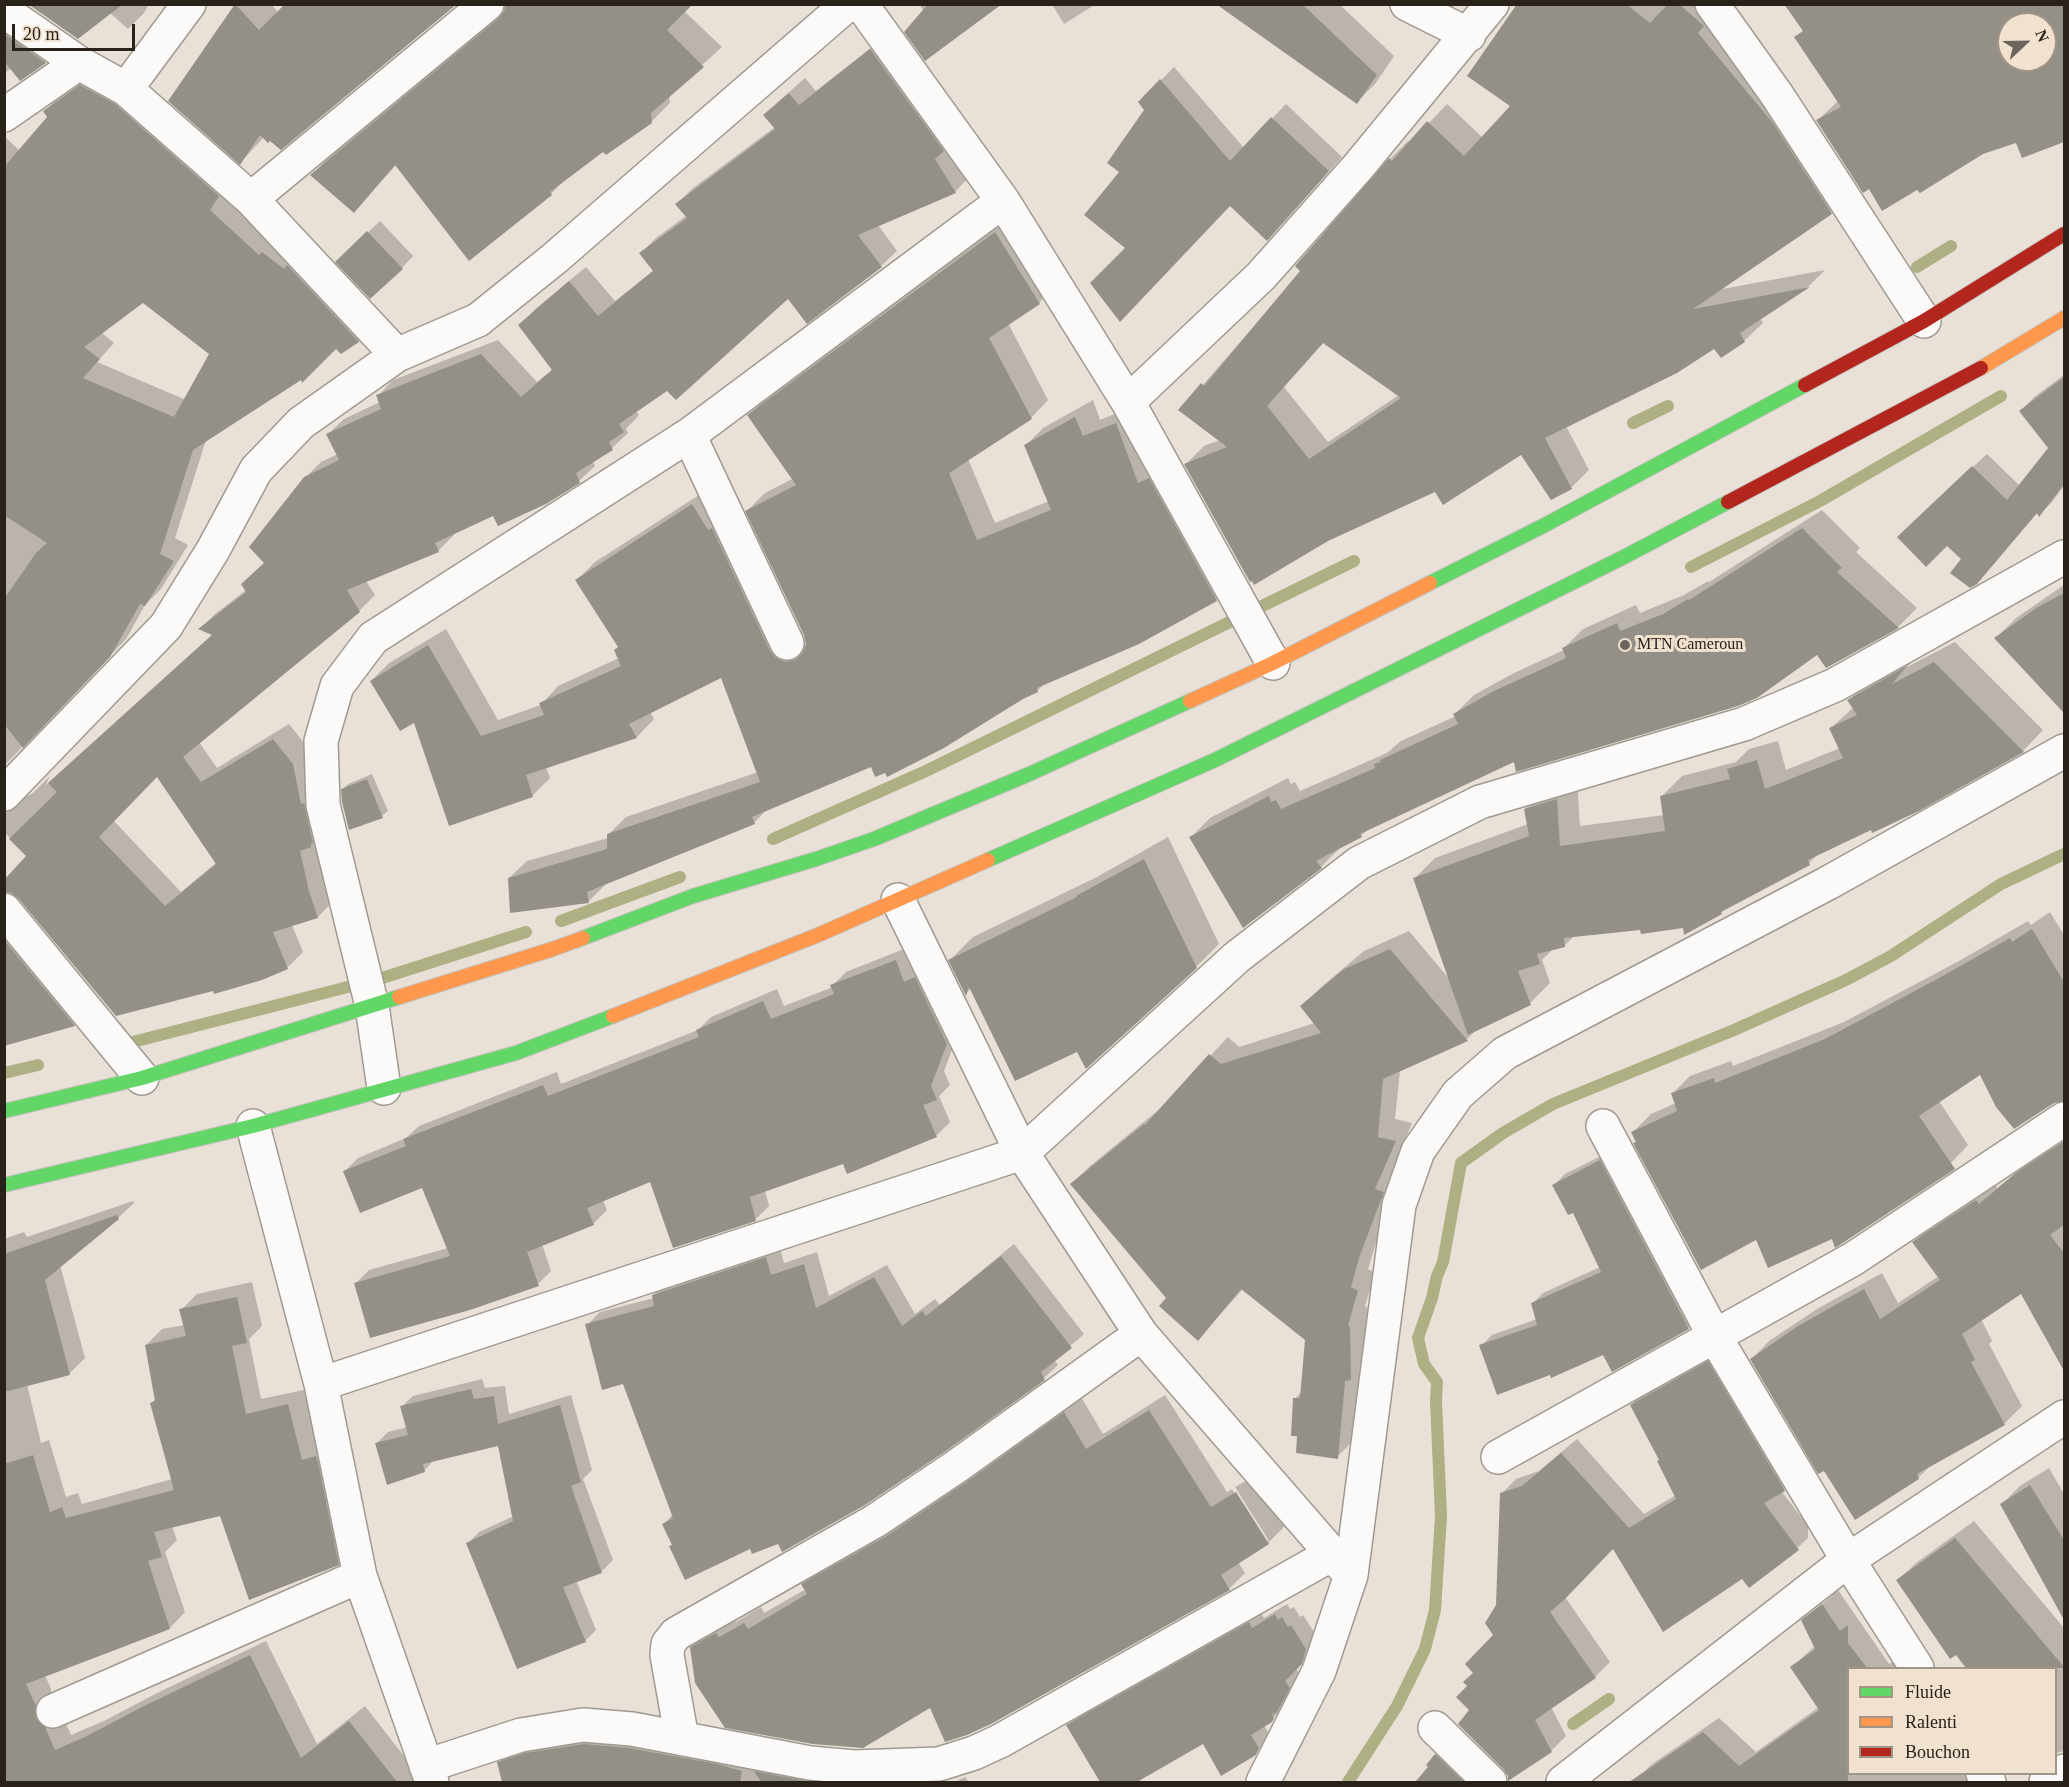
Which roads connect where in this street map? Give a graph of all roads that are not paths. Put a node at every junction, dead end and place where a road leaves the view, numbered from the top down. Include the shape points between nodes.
1 (189, 4) edge
2 (486, 4) edge
3 (848, 4) edge
4 (861, 4) edge
5 (1407, 4) edge
6 (1492, 4) edge
7 (1712, 4) edge
8 (4, 11) edge
9 (1469, 35) junction
10 (79, 63) junction
11 (126, 89) junction
12 (4, 115) edge
13 (251, 199) junction
14 (1003, 201) junction
15 (2064, 234) edge
16 (2064, 318) edge
17 (1924, 321) junction
18 (397, 355) junction
19 (1128, 402) junction
20 (689, 435) junction
21 (2064, 557) edge
22 (787, 643) dead end
23 (1273, 663) junction
24 (2064, 751) edge
25 (4, 794) edge
26 (898, 900) junction
27 (4, 910) edge
28 (372, 1006) junction
29 (142, 1078) junction
30 (384, 1088) junction
31 (4, 1111) edge
32 (2064, 1119) edge
33 (253, 1126) junction
34 (1603, 1126) dead end
35 (1022, 1153) junction
36 (4, 1185) edge
37 (1142, 1334) junction
38 (1715, 1336) junction
39 (321, 1384) junction
40 (2064, 1417) edge
41 (1498, 1457) dead end
42 (1848, 1560) junction
43 (1342, 1565) junction
44 (360, 1576) junction
45 (1916, 1667) edge
46 (53, 1711) dead end
47 (1435, 1728) dead end
48 (681, 1739) junction
49 (2064, 1771) edge
50 (429, 1774) edge
51 (1263, 1782) edge
52 (1490, 1782) edge
53 (1563, 1782) edge
54 (2046, 1782) edge

1 - 11 street
2 - 13 street
3 - 18 street via 478,320
4 - 14 street
5 - 9 street
6 - 9 street
7 - 17 street via 1777,95
8 - 10 street
9 - 19 street via 1261,276
10 - 11 street
10 - 12 street
11 - 13 street
13 - 18 street
14 - 19 street
14 - 20 street
15 - 17 main road
16 - 26 main road via 1971,374 1614,562 1215,760
17 - 23 main road via 1543,526
18 - 25 street via 301,423 256,470 166,626
19 - 23 street
20 - 22 street
20 - 28 street via 373,638 337,686 321,741 322,806
21 - 35 street via 1835,685 1744,724 1480,802 1359,863 1237,957
23 - 28 main road via 1028,775 874,839 693,896 553,949
24 - 43 street via 1828,883 1505,1053 1458,1094 1418,1151 1399,1205
26 - 30 main road via 692,986 516,1053
26 - 35 street
27 - 29 street
28 - 29 main road
28 - 30 street
29 - 31 main road
30 - 33 main road
32 - 38 street via 1853,1258
33 - 36 main road
33 - 39 street
34 - 38 street
35 - 37 street
35 - 39 street
37 - 43 street
37 - 48 street via 875,1521 676,1634 668,1644 667,1655
38 - 41 street
38 - 42 street
39 - 44 street
40 - 42 street
42 - 45 street
42 - 53 street
43 - 48 street via 1000,1741 939,1764 854,1767 810,1763
43 - 51 street via 1319,1671
44 - 46 street
44 - 50 street
47 - 52 street
48 - 50 street via 583,1725 521,1735
49 - 54 street

